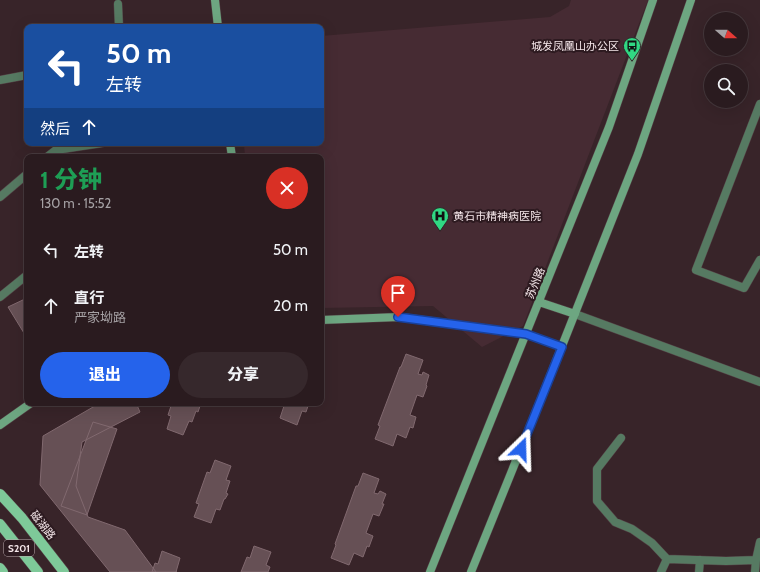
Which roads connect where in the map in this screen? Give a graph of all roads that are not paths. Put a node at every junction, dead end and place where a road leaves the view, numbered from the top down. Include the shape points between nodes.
1 (215, 0) edge
2 (653, 0) edge
3 (691, 0) edge
4 (118, 4) dead end
5 (119, 24) edge
6 (218, 24) edge
7 (24, 76) edge
8 (0, 80) edge
9 (760, 104) edge
10 (24, 177) edge
11 (0, 197) edge
12 (760, 260) edge
13 (24, 277) edge
14 (0, 297) edge
15 (539, 302) junction
16 (575, 314) junction
17 (324, 320) edge
18 (526, 334) junction
19 (562, 347) junction
20 (760, 382) edge
21 (27, 406) edge
22 (0, 425) edge
23 (621, 438) dead end
24 (0, 494) edge
25 (0, 524) edge
26 (760, 542) edge
27 (667, 560) junction
28 (700, 560) junction
29 (756, 560) junction
30 (0, 568) edge
31 (3, 572) edge
32 (38, 572) edge
33 (64, 572) edge
34 (430, 572) edge
35 (471, 572) edge
36 (660, 572) edge
37 (699, 572) edge
38 (755, 572) edge

1 - 6 main road
2 - 15 main road, 苏州路 via 609,127
3 - 16 main road via 638,154
4 - 5 street
7 - 8 street
9 - 12 street via 696,270 744,288
10 - 11 street
13 - 14 street
15 - 16 main road
15 - 18 main road, 苏州路
16 - 19 main road
16 - 20 street
17 - 18 main road via 398,317
18 - 19 main road
18 - 34 main road, 苏州路
19 - 35 main road
21 - 22 main road
23 - 27 street via 597,469 597,501 615,522 632,529 652,543
24 - 33 main road, 磁湖路
25 - 32 main road, S201
26 - 29 street
27 - 28 street
27 - 36 street
28 - 29 street
28 - 37 street
29 - 38 street
30 - 31 main road, S201

